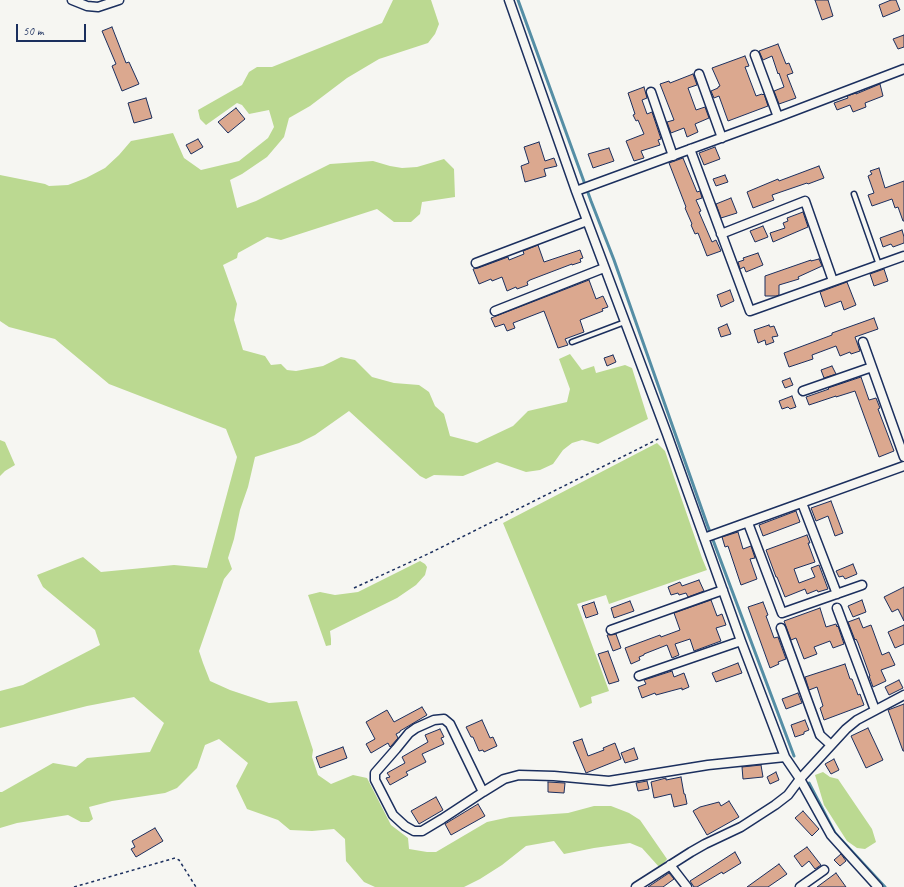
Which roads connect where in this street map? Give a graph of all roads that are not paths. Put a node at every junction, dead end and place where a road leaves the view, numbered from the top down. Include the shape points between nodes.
1 (72, 0) edge
2 (119, 0) edge
3 (509, 0) edge
4 (755, 55) dead end
5 (904, 69) edge
6 (699, 74) dead end
7 (651, 92) dead end
8 (778, 117) junction
9 (722, 138) junction
10 (690, 150) junction
11 (673, 156) junction
12 (583, 188) junction
13 (854, 194) dead end
14 (587, 221) junction
15 (721, 234) junction
16 (904, 256) edge
17 (476, 263) dead end
18 (879, 265) junction
19 (604, 268) junction
20 (833, 281) junction
21 (495, 311) dead end
22 (625, 322) junction
23 (572, 342) dead end
24 (863, 342) dead end
25 (872, 367) junction
26 (803, 391) dead end
27 (904, 457) edge
28 (904, 466) edge
29 (802, 503) junction
30 (748, 523) junction
31 (710, 536) junction
32 (862, 585) dead end
33 (723, 590) junction
34 (837, 594) junction
35 (837, 608) dead end
36 (781, 628) dead end
37 (611, 630) dead end
38 (741, 641) junction
39 (639, 676) dead end
40 (904, 695) edge
41 (875, 710) junction
42 (831, 745) junction
43 (785, 757) junction
44 (800, 779) junction
45 (483, 792) junction
46 (670, 865) junction
47 (824, 870) dead end
48 (636, 887) edge
49 (687, 887) edge
50 (800, 887) edge
51 (878, 887) edge

1 - 2 street via 98,7
3 - 12 street
4 - 8 street
5 - 8 street
6 - 9 street
7 - 11 street
8 - 9 street
9 - 10 street
10 - 11 street
10 - 15 street
11 - 12 street
12 - 14 street
13 - 18 lane
14 - 17 street
14 - 19 street
15 - 20 street via 750,310
15 - 20 street via 805,201
16 - 18 street
18 - 20 street
19 - 21 street
19 - 22 street
22 - 23 lane
22 - 31 street via 667,434
24 - 25 street
25 - 26 street
25 - 27 street
28 - 29 street
29 - 30 street
29 - 34 street
30 - 31 street
30 - 34 street via 782,613
31 - 33 street
32 - 34 street
33 - 37 street
33 - 38 street
35 - 41 street
36 - 42 street via 820,735
38 - 39 street
38 - 43 street
40 - 41 street
41 - 42 street via 857,720
42 - 44 street
43 - 44 street
43 - 45 street via 708,765 608,781 519,775 504,779
44 - 46 street via 788,795 775,805 741,827
44 - 51 street via 831,836
45 - 45 street via 442,820 422,831 414,831 393,815 375,780 375,774 409,733 434,720 444,719 450,724
46 - 48 street
46 - 49 street
47 - 50 street

